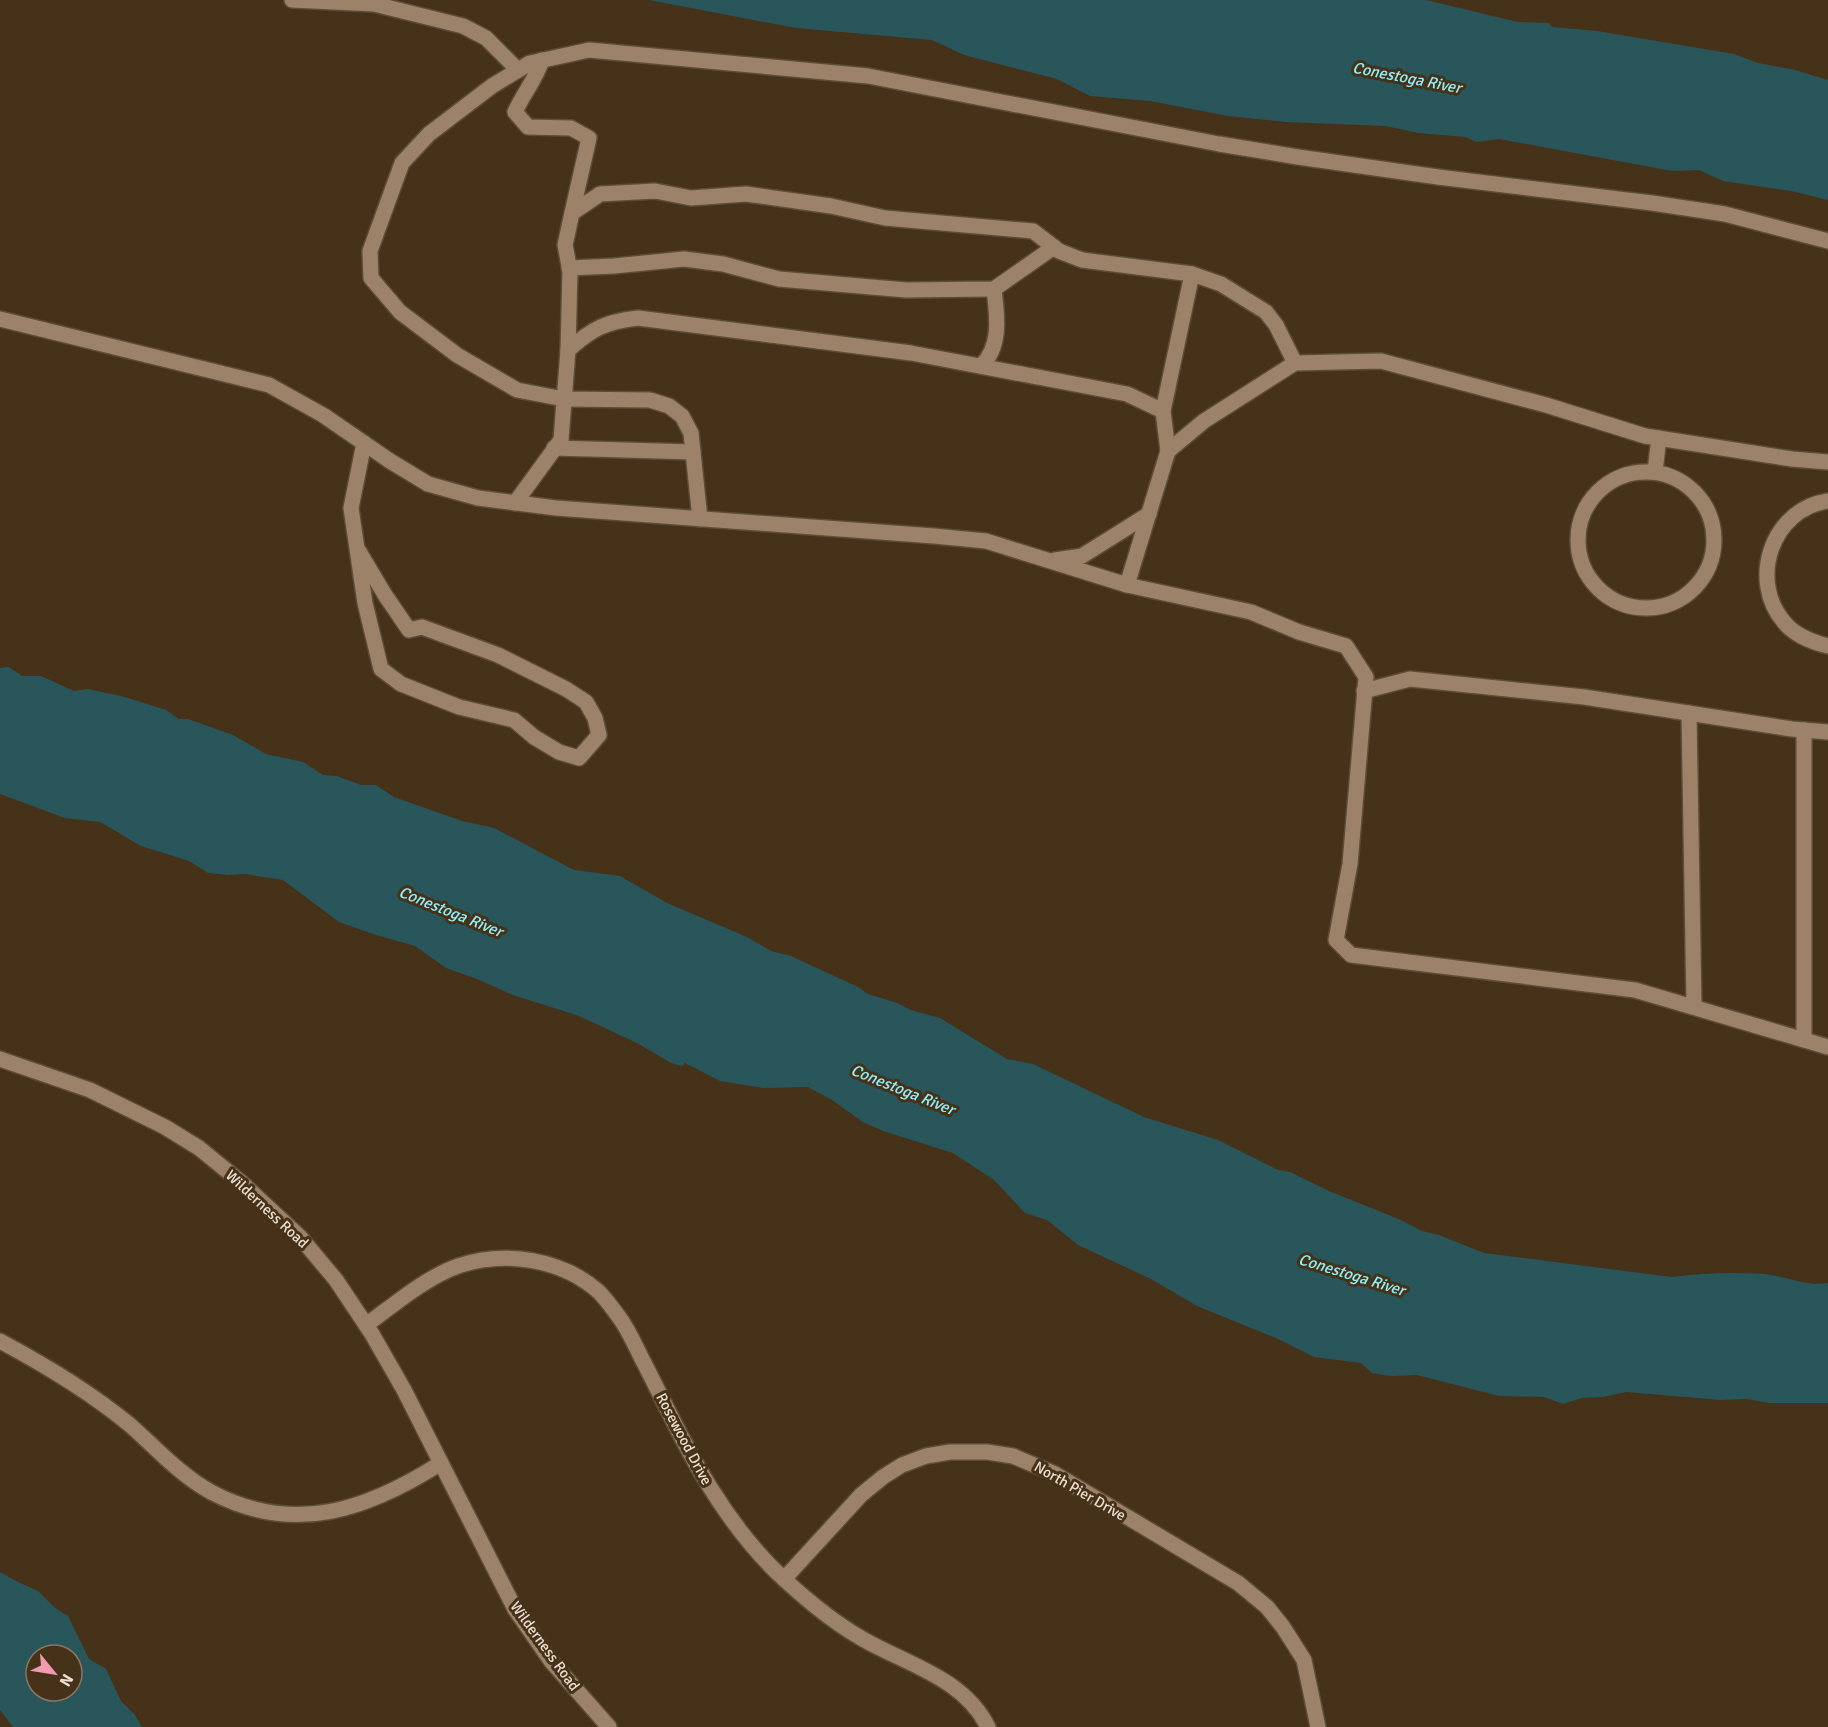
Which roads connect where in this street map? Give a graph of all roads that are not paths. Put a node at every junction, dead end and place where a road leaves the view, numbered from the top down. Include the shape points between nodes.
1 (292, 0) edge
2 (542, 60) junction
3 (518, 70) junction
4 (572, 213) junction
5 (1828, 241) edge
6 (1054, 247) junction
7 (569, 268) junction
8 (1192, 274) junction
9 (994, 289) junction
10 (0, 319) edge
11 (568, 350) junction
12 (1296, 363) junction
13 (981, 366) junction
14 (564, 399) junction
15 (1163, 411) junction
16 (1659, 438) junction
17 (364, 443) junction
18 (555, 448) junction
19 (1168, 451) junction
20 (693, 452) junction
21 (1828, 462) edge
22 (1655, 471) junction
23 (1828, 501) edge
24 (515, 502) junction
25 (1149, 514) junction
26 (700, 519) junction
27 (357, 548) junction
28 (1050, 561) junction
29 (1127, 585) junction
30 (1828, 646) edge
31 (1364, 691) junction
32 (1689, 713) junction
33 (1804, 730) junction
34 (1828, 732) edge
35 (1694, 1007) junction
36 (1804, 1040) junction
37 (1828, 1047) edge
38 (0, 1059) edge
39 (366, 1324) junction
40 (0, 1341) edge
41 (441, 1463) junction
42 (784, 1579) junction
43 (609, 1727) edge
44 (988, 1727) edge
45 (1318, 1727) edge

1 - 3 street via 374,4 463,26 486,38
2 - 3 street
2 - 4 street via 515,112 528,127 571,128 589,138
2 - 5 street via 589,50 868,76 1298,157 1725,214
3 - 14 street via 429,134 402,163 370,251 371,278 400,312 457,355 518,390
4 - 6 street via 600,194 656,191 691,198 746,194 885,218 1033,231
4 - 7 street via 565,245
6 - 8 street via 1082,260
6 - 9 street
7 - 9 street via 684,259 723,264 778,279 906,290
7 - 11 street
8 - 12 street via 1221,284 1266,312
8 - 15 street
9 - 13 street via 994,346
10 - 17 street via 268,385
11 - 13 street via 585,335 612,321 638,318 911,353
11 - 14 street
12 - 16 street via 1381,360
12 - 19 street via 1204,420
13 - 15 street via 1127,394
14 - 18 street via 561,440
14 - 20 street via 650,400 669,406 682,416 691,433
15 - 19 street
16 - 21 street
16 - 22 street
17 - 24 street via 428,484 478,498
17 - 27 street via 351,508
18 - 20 street
18 - 24 street
19 - 25 street
20 - 26 street
22 - 22 street via 1628,473 1604,486 1586,506 1577,532 1579,559 1592,583 1612,601 1637,609 1664,607 1688,595 1706,575 1715,549 1713,522 1701,498 1681,480
23 - 30 street via 1816,503 1791,518 1773,541 1766,569 1770,598 1784,623 1807,640
24 - 26 street
25 - 28 street via 1082,556
25 - 29 street
26 - 28 street via 986,541
27 - 27 street via 381,669 401,684 449,704 514,720 559,752 579,758 599,735 586,702 537,673 422,627 409,630
28 - 29 street
29 - 31 street via 1251,612 1346,646 1366,677
31 - 32 street via 1410,679 1584,696
31 - 35 street via 1350,864 1336,940 1350,955 1635,990
32 - 33 street
32 - 35 street
33 - 34 street
33 - 36 street
35 - 36 street
36 - 37 street
38 - 39 street, Wilderness Road via 90,1090 199,1148 300,1238
39 - 41 street, Wilderness Road
39 - 42 street, Rosewood Drive via 427,1282 467,1264 530,1259 576,1277 599,1292 621,1318 708,1485 731,1520
40 - 41 street via 74,1385 210,1492 248,1507 292,1515 326,1514 379,1498
41 - 43 street, Wilderness Road via 515,1609
42 - 44 street, Rosewood Drive via 830,1619 952,1685 978,1709
42 - 45 street, North Pier Drive via 861,1495 902,1466 950,1452 1013,1456 1055,1474 1238,1583 1268,1607 1304,1660

